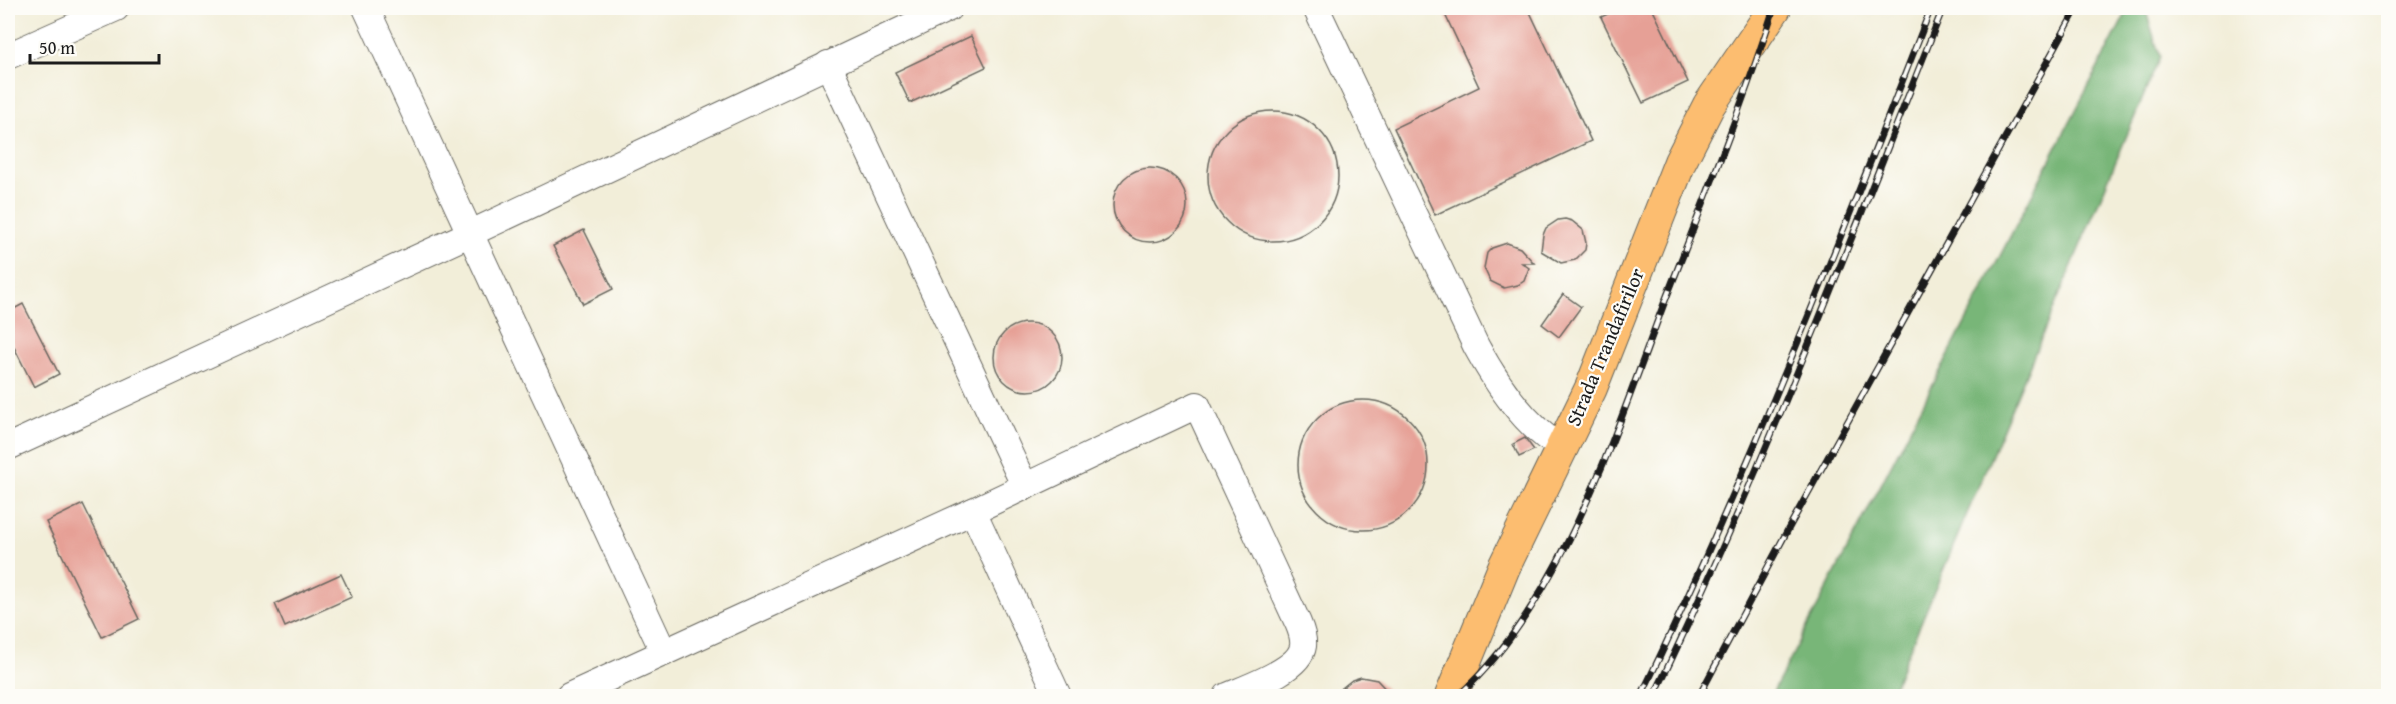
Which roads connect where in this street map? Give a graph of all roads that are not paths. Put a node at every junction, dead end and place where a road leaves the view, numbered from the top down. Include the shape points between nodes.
1 (116, 8) edge
2 (366, 8) edge
3 (950, 8) edge
4 (1316, 8) edge
5 (1775, 8) edge
6 (8, 56) edge
7 (828, 64) junction
8 (469, 234) junction
9 (1546, 437) dead end
10 (8, 447) edge
11 (1025, 487) junction
12 (973, 511) junction
13 (664, 653) junction
14 (569, 696) edge
15 (1058, 696) edge
16 (1227, 696) edge
17 (1451, 696) edge

1 - 6 lane
2 - 8 lane
3 - 7 lane
4 - 9 lane via 1476,346 1527,420
5 - 17 main road, Strada Trandafirilor via 1723,82 1685,152 1591,388 1504,567
7 - 8 lane
7 - 11 lane
8 - 10 lane
8 - 13 lane
11 - 12 lane
11 - 16 lane via 1197,405 1298,623 1304,644 1295,662 1285,669
12 - 13 lane
12 - 15 lane
13 - 14 lane

